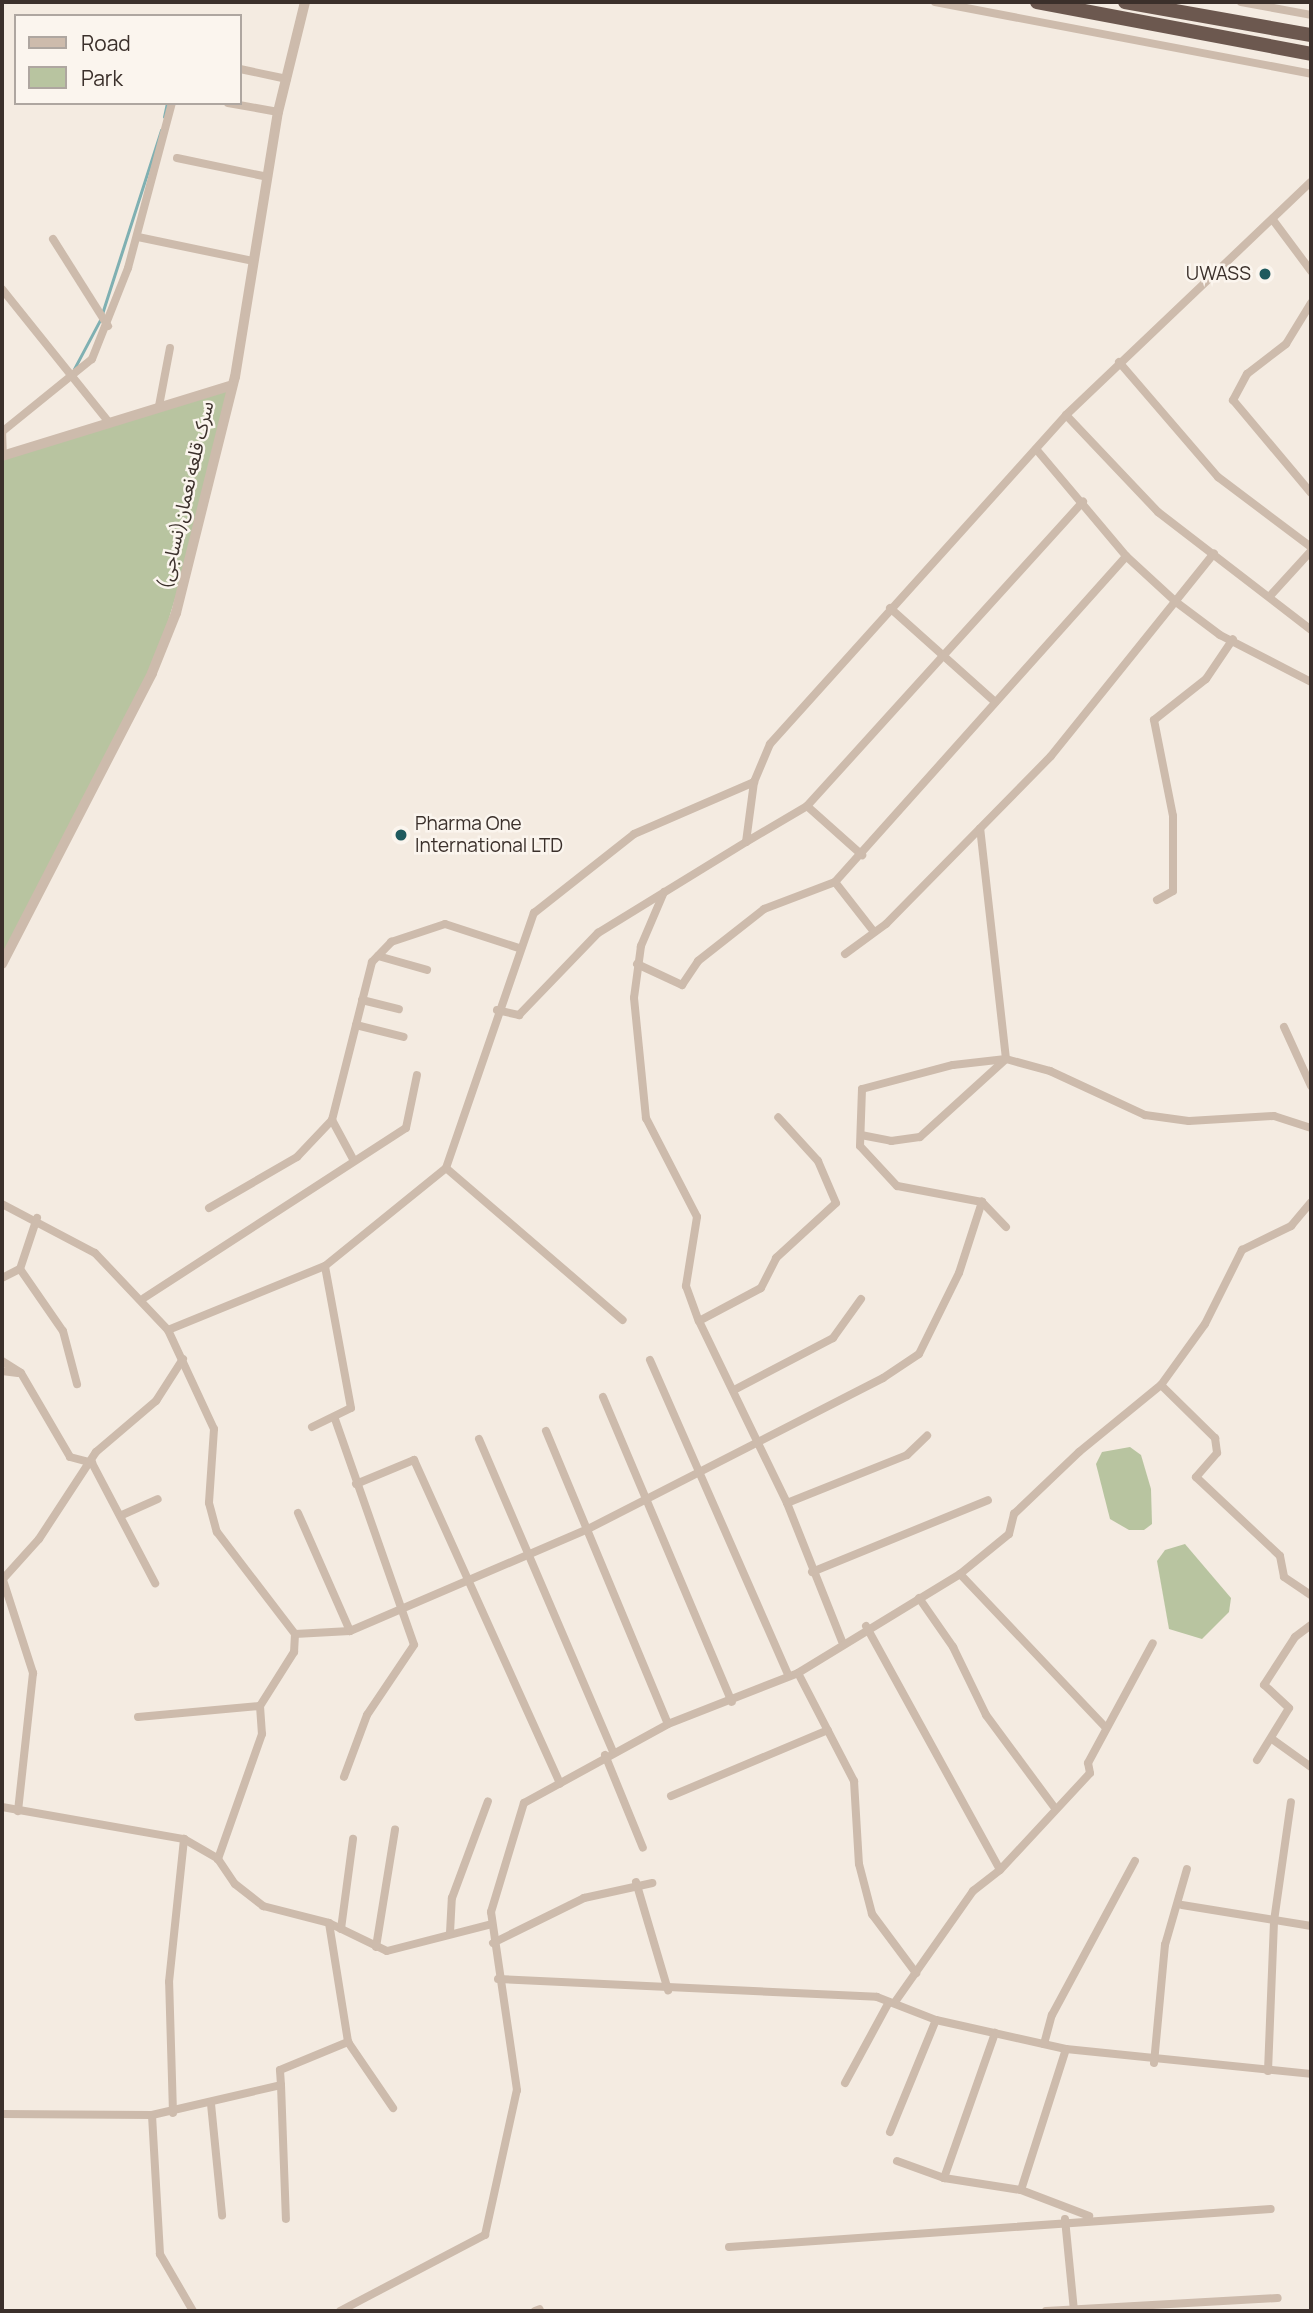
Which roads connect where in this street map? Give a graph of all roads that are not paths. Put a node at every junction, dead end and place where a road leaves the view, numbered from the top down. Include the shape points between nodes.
1 (305, 2) edge
2 (935, 2) edge
3 (1037, 2) edge
4 (1125, 2) edge
5 (1241, 2) edge
6 (1311, 15) edge
7 (1311, 35) edge
8 (1311, 54) edge
9 (242, 69) edge
10 (1311, 74) edge
11 (286, 79) junction
12 (171, 105) edge
13 (239, 105) edge
14 (278, 112) junction
15 (177, 158) dead end
16 (268, 177) junction
17 (1311, 182) edge
18 (1273, 220) junction
19 (138, 237) junction
20 (53, 239) dead end
21 (253, 261) junction
22 (1311, 271) edge
23 (2, 289) edge
24 (1311, 303) edge
25 (108, 326) junction
26 (170, 348) dead end
27 (1119, 362) junction
28 (75, 379) junction
29 (229, 386) junction
30 (159, 406) junction
31 (1066, 415) junction
32 (107, 419) junction
33 (2, 431) edge
34 (1036, 449) junction
35 (2, 455) edge
36 (1311, 493) edge
37 (1083, 502) junction
38 (1311, 549) edge
39 (1214, 553) junction
40 (1126, 556) junction
41 (1270, 596) junction
42 (1175, 602) junction
43 (890, 608) junction
44 (1311, 630) edge
45 (1233, 639) junction
46 (945, 657) junction
47 (1311, 682) edge
48 (995, 702) junction
49 (754, 782) junction
50 (807, 806) junction
51 (980, 828) junction
52 (746, 842) junction
53 (862, 855) junction
54 (835, 882) junction
55 (664, 892) junction
56 (1157, 900) dead end
57 (874, 932) junction
58 (519, 948) junction
59 (845, 954) dead end
60 (378, 956) junction
61 (2, 964) edge
62 (637, 964) junction
63 (427, 970) dead end
64 (362, 1000) junction
65 (399, 1009) dead end
66 (497, 1010) junction
67 (356, 1025) junction
68 (1284, 1027) dead end
69 (404, 1037) dead end
70 (1006, 1059) junction
71 (417, 1074) dead end
72 (1311, 1086) edge
73 (778, 1117) dead end
74 (332, 1120) junction
75 (1311, 1128) edge
76 (861, 1135) junction
77 (353, 1158) junction
78 (446, 1168) junction
79 (982, 1202) junction
80 (1311, 1202) edge
81 (2, 1205) edge
82 (209, 1208) dead end
83 (37, 1218) junction
84 (1006, 1227) dead end
85 (325, 1266) junction
86 (20, 1269) junction
87 (2, 1278) edge
88 (144, 1298) junction
89 (861, 1299) dead end
90 (624, 1320) dead end
91 (699, 1321) junction
92 (168, 1330) junction
93 (183, 1359) junction
94 (650, 1360) dead end
95 (2, 1361) edge
96 (2, 1371) edge
97 (21, 1373) junction
98 (76, 1384) dead end
99 (1161, 1385) junction
100 (734, 1390) junction
101 (603, 1397) dead end
102 (335, 1419) junction
103 (312, 1427) dead end
104 (546, 1432) dead end
105 (928, 1436) dead end
106 (479, 1439) dead end
107 (759, 1442) junction
108 (92, 1463) junction
109 (703, 1469) junction
110 (356, 1484) junction
111 (158, 1499) dead end
112 (646, 1500) junction
113 (988, 1500) dead end
114 (787, 1503) junction
115 (298, 1513) dead end
116 (122, 1516) junction
117 (586, 1530) junction
118 (527, 1553) junction
119 (813, 1572) junction
120 (960, 1574) junction
121 (467, 1578) junction
122 (2, 1580) edge
123 (155, 1583) dead end
124 (1311, 1595) edge
125 (919, 1598) junction
126 (402, 1608) junction
127 (1311, 1625) edge
128 (866, 1626) junction
129 (350, 1631) junction
130 (295, 1634) junction
131 (842, 1641) junction
132 (1153, 1643) dead end
133 (793, 1673) junction
134 (732, 1702) junction
135 (260, 1706) junction
136 (138, 1717) dead end
137 (668, 1724) junction
138 (1106, 1728) junction
139 (828, 1730) junction
140 (1272, 1739) junction
141 (609, 1753) junction
142 (1257, 1760) dead end
143 (1311, 1767) edge
144 (344, 1777) dead end
145 (560, 1784) junction
146 (671, 1796) dead end
147 (488, 1801) dead end
148 (1291, 1802) dead end
149 (2, 1807) edge
150 (1054, 1807) junction
151 (18, 1811) junction
152 (395, 1829) dead end
153 (184, 1839) junction
154 (353, 1839) dead end
155 (643, 1848) dead end
156 (218, 1858) junction
157 (1135, 1861) dead end
158 (1187, 1869) dead end
159 (1000, 1870) junction
160 (636, 1882) junction
161 (652, 1883) dead end
162 (1182, 1905) dead end
163 (1274, 1921) junction
164 (329, 1923) junction
165 (492, 1924) junction
166 (1311, 1926) edge
167 (341, 1929) junction
168 (450, 1933) junction
169 (493, 1943) junction
170 (376, 1947) junction
171 (916, 1973) junction
172 (498, 1979) junction
173 (668, 1990) junction
174 (892, 2002) junction
175 (936, 2020) junction
176 (995, 2034) junction
177 (348, 2042) junction
178 (1044, 2044) junction
179 (1066, 2049) junction
180 (1154, 2063) junction
181 (1268, 2071) junction
182 (1311, 2074) edge
183 (845, 2083) dead end
184 (282, 2085) junction
185 (211, 2104) junction
186 (393, 2108) dead end
187 (173, 2113) junction
188 (2, 2114) edge
189 (152, 2115) junction
190 (890, 2132) dead end
191 (897, 2161) dead end
192 (944, 2178) junction
193 (1021, 2190) junction
194 (1270, 2209) dead end
195 (222, 2215) dead end
196 (1093, 2217) junction
197 (286, 2219) dead end
198 (1065, 2220) junction
199 (729, 2247) dead end
200 (1278, 2298) dead end
201 (1073, 2310) edge
202 (193, 2311) edge
203 (340, 2311) edge
204 (1048, 2311) edge

1 - 11 street, سرک قلعه نعمان(نساجی)
2 - 10 street
3 - 8 highway
4 - 7 highway
5 - 6 street
9 - 11 street
11 - 14 street, سرک قلعه نعمان(نساجی)
12 - 19 street
13 - 14 street
14 - 16 street, سرک قلعه نعمان(نساجی)
15 - 16 street
16 - 21 street, سرک قلعه نعمان(نساجی)
17 - 18 street
18 - 22 street
18 - 27 street
19 - 21 street
19 - 25 street
20 - 25 street
21 - 29 street, سرک قلعه نعمان(نساجی)
23 - 28 street
24 - 36 street via 1286,344 1247,374 1233,400
25 - 28 street
26 - 30 street
27 - 31 street
27 - 38 street via 1218,477
28 - 32 street
28 - 33 street
29 - 30 street
29 - 61 street, سرک قلعه نعمان(نساجی) via 176,613 152,673
30 - 32 street
31 - 34 street
31 - 39 street via 1148,503
32 - 35 street
33 - 35 street
34 - 37 street
34 - 43 street
37 - 40 street
37 - 46 street
38 - 41 street
39 - 41 street
39 - 42 street
40 - 42 street
40 - 48 street
41 - 44 street
42 - 45 street
42 - 51 street via 1051,756
43 - 46 street
43 - 49 street via 770,744
45 - 47 street
45 - 56 street via 1206,679 1154,720 1173,816 1173,891
46 - 48 street
46 - 50 street
48 - 53 street
49 - 52 street
49 - 58 street via 634,834 534,913
50 - 52 street
50 - 53 street
51 - 57 street
51 - 70 street
52 - 55 street
53 - 54 street
54 - 57 street
54 - 62 street via 764,909 698,961 682,985
55 - 62 street
55 - 66 street via 598,933 519,1015
57 - 59 street
58 - 60 street via 445,924 391,942
58 - 66 street
60 - 63 street
60 - 64 street
62 - 91 street via 634,1047 644,1107 697,1217 687,1286
64 - 65 street
64 - 67 street
66 - 78 street
67 - 69 street
67 - 74 street
68 - 72 street
70 - 75 street via 1051,1072 1145,1115 1189,1121 1274,1116
70 - 76 street via 920,1137
70 - 76 street via 953,1065 862,1090
71 - 77 street via 406,1128
73 - 91 street via 818,1161 836,1203 776,1258 761,1288
74 - 77 street
74 - 82 street via 297,1157
76 - 79 street via 860,1146 897,1186
77 - 88 street
78 - 85 street
78 - 90 street
79 - 84 street
79 - 107 street via 959,1273 919,1354
80 - 99 street via 1291,1226 1242,1250 1205,1324
81 - 83 street
83 - 86 street
83 - 88 street via 95,1253
85 - 92 street
85 - 102 street via 351,1408
86 - 87 street
86 - 98 street via 63,1331
88 - 92 street
89 - 100 street via 833,1338
91 - 100 street
92 - 93 street
93 - 108 street via 156,1401 96,1452
93 - 130 street via 214,1429 209,1503 218,1532
94 - 109 street
95 - 97 street
96 - 97 street
97 - 108 street via 70,1457
99 - 120 street via 1079,1452 1014,1514 1009,1534
99 - 124 street via 1215,1438 1217,1453 1196,1476 1280,1556 1284,1577
100 - 107 street
101 - 112 street
102 - 103 street
102 - 110 street
104 - 117 street
105 - 114 street via 906,1455
106 - 118 street
107 - 109 street
107 - 114 street
108 - 116 street
108 - 122 street
109 - 112 street
109 - 133 street
110 - 121 street via 414,1460
110 - 126 street
111 - 116 street
112 - 117 street
112 - 134 street
113 - 119 street
114 - 119 street
115 - 129 street
116 - 123 street
117 - 118 street
117 - 137 street
118 - 121 street
118 - 141 street
119 - 131 street
120 - 125 street
120 - 138 street
121 - 126 street
121 - 145 street
122 - 151 street via 33,1673
125 - 128 street
125 - 150 street via 953,1647 986,1715
126 - 129 street
126 - 144 street via 414,1645 367,1715
127 - 140 street via 1295,1637 1264,1685 1289,1705
128 - 131 street
128 - 159 street
129 - 130 street
130 - 135 street via 294,1652
131 - 133 street
132 - 138 street
133 - 134 street
133 - 139 street
134 - 137 street
135 - 136 street
135 - 156 street via 262,1734
137 - 141 street
138 - 150 street via 1088,1763 1090,1773
139 - 146 street
139 - 171 street via 854,1781 859,1864 872,1914
140 - 142 street
140 - 143 street
141 - 145 street
141 - 155 street
145 - 165 street via 524,1803
147 - 168 street via 452,1898
148 - 163 street
149 - 151 street
150 - 159 street
151 - 153 street
152 - 170 street
153 - 156 street
153 - 187 street via 169,1982
154 - 167 street
156 - 164 street via 235,1884 263,1906
157 - 178 street via 1052,2015
158 - 180 street via 1165,1945
159 - 171 street via 973,1891
160 - 161 street
160 - 169 street via 555,1910
160 - 173 street
162 - 163 street
163 - 166 street
163 - 181 street
164 - 167 street
164 - 177 street
165 - 168 street
165 - 169 street
167 - 170 street
168 - 170 street via 428,1943
169 - 172 street
171 - 174 street
172 - 173 street
172 - 203 street via 517,2090 485,2235
173 - 174 street
174 - 175 street
174 - 183 street
175 - 176 street
175 - 190 street
176 - 178 street
176 - 192 street
177 - 184 street via 280,2070
177 - 186 street
178 - 179 street
179 - 180 street
179 - 193 street
180 - 181 street
181 - 182 street
184 - 185 street
184 - 197 street
185 - 187 street
185 - 195 street
187 - 189 street
188 - 189 street
189 - 202 street via 160,2254
191 - 192 street
192 - 193 street
193 - 196 street
194 - 196 street
196 - 198 street
198 - 199 street
198 - 201 street
200 - 201 street
201 - 204 street

